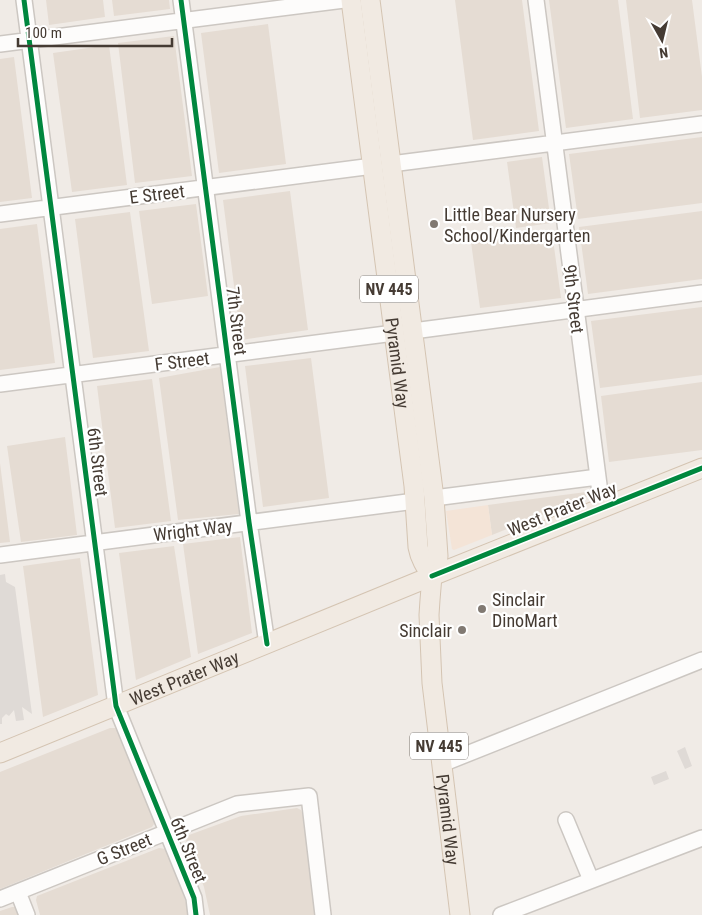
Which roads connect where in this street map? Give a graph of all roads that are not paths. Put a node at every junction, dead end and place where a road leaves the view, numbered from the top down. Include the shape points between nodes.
1 (24, 0) edge
2 (181, 0) edge
3 (344, 0) edge
4 (351, 0) edge
5 (370, 0) edge
6 (536, 0) edge
7 (184, 20) junction
8 (29, 40) junction
9 (0, 44) edge
10 (702, 124) edge
11 (554, 142) junction
12 (391, 164) junction
13 (372, 166) junction
14 (206, 187) junction
15 (51, 207) junction
16 (0, 214) edge
17 (702, 293) edge
18 (576, 309) junction
19 (404, 332) junction
20 (227, 355) junction
21 (73, 375) junction
22 (0, 384) edge
23 (702, 468) edge
24 (598, 477) junction
25 (425, 499) junction
26 (602, 508) junction
27 (249, 522) junction
28 (94, 542) junction
29 (0, 555) edge
30 (432, 576) junction
31 (267, 644) junction
32 (702, 660) edge
33 (116, 706) junction
34 (0, 753) edge
35 (442, 764) junction
36 (566, 820) dead end
37 (167, 832) junction
38 (702, 838) edge
39 (591, 880) junction
40 (18, 892) junction
41 (0, 899) edge
42 (27, 915) edge
43 (196, 915) edge
44 (323, 915) edge
45 (460, 915) edge
46 (502, 915) edge

1 - 8 street, 6th Street
2 - 7 street, 7th Street
3 - 7 street
4 - 13 main road, Pyramid Way / NV 445
5 - 12 main road, Pyramid Way / NV 445
6 - 11 street, 9th Street
7 - 8 street
7 - 14 street, 7th Street
8 - 9 street
8 - 15 street, 6th Street
10 - 11 street
11 - 12 street
11 - 18 street, 9th Street
12 - 19 main road, Pyramid Way / NV 445
13 - 14 street, E Street
13 - 19 main road, Pyramid Way / NV 445
14 - 15 street, E Street
14 - 20 street, 7th Street
15 - 16 street, E Street
15 - 21 street, 6th Street
17 - 18 street, F Street
18 - 19 street, F Street
18 - 24 street, 9th Street
19 - 20 street, F Street
19 - 25 main road, Pyramid Way / NV 445
20 - 21 street, F Street
20 - 27 street, 7th Street
21 - 22 street, F Street
21 - 28 street, 6th Street
23 - 26 main road, West Prater Way
24 - 25 street, Wright Way
24 - 26 street, 9th Street
25 - 27 street, Wright Way
25 - 30 main road, Pyramid Way / NV 445 via 438,556
26 - 30 main road, West Prater Way
27 - 28 street, Wright Way
27 - 31 street, 7th Street
28 - 29 street, Wright Way
28 - 33 street, 6th Street
30 - 31 main road, West Prater Way
30 - 35 main road, Pyramid Way / NV 445 via 429,616 432,683
31 - 33 main road, West Prater Way
32 - 35 street
33 - 34 main road, West Prater Way
33 - 37 street, 6th Street
35 - 45 main road, Pyramid Way / NV 445
36 - 39 street
37 - 40 street, G Street
37 - 43 street, 6th Street via 194,898
37 - 44 street, G Street via 237,804 309,796
38 - 39 street
39 - 46 street
40 - 41 street, G Street
40 - 42 street

